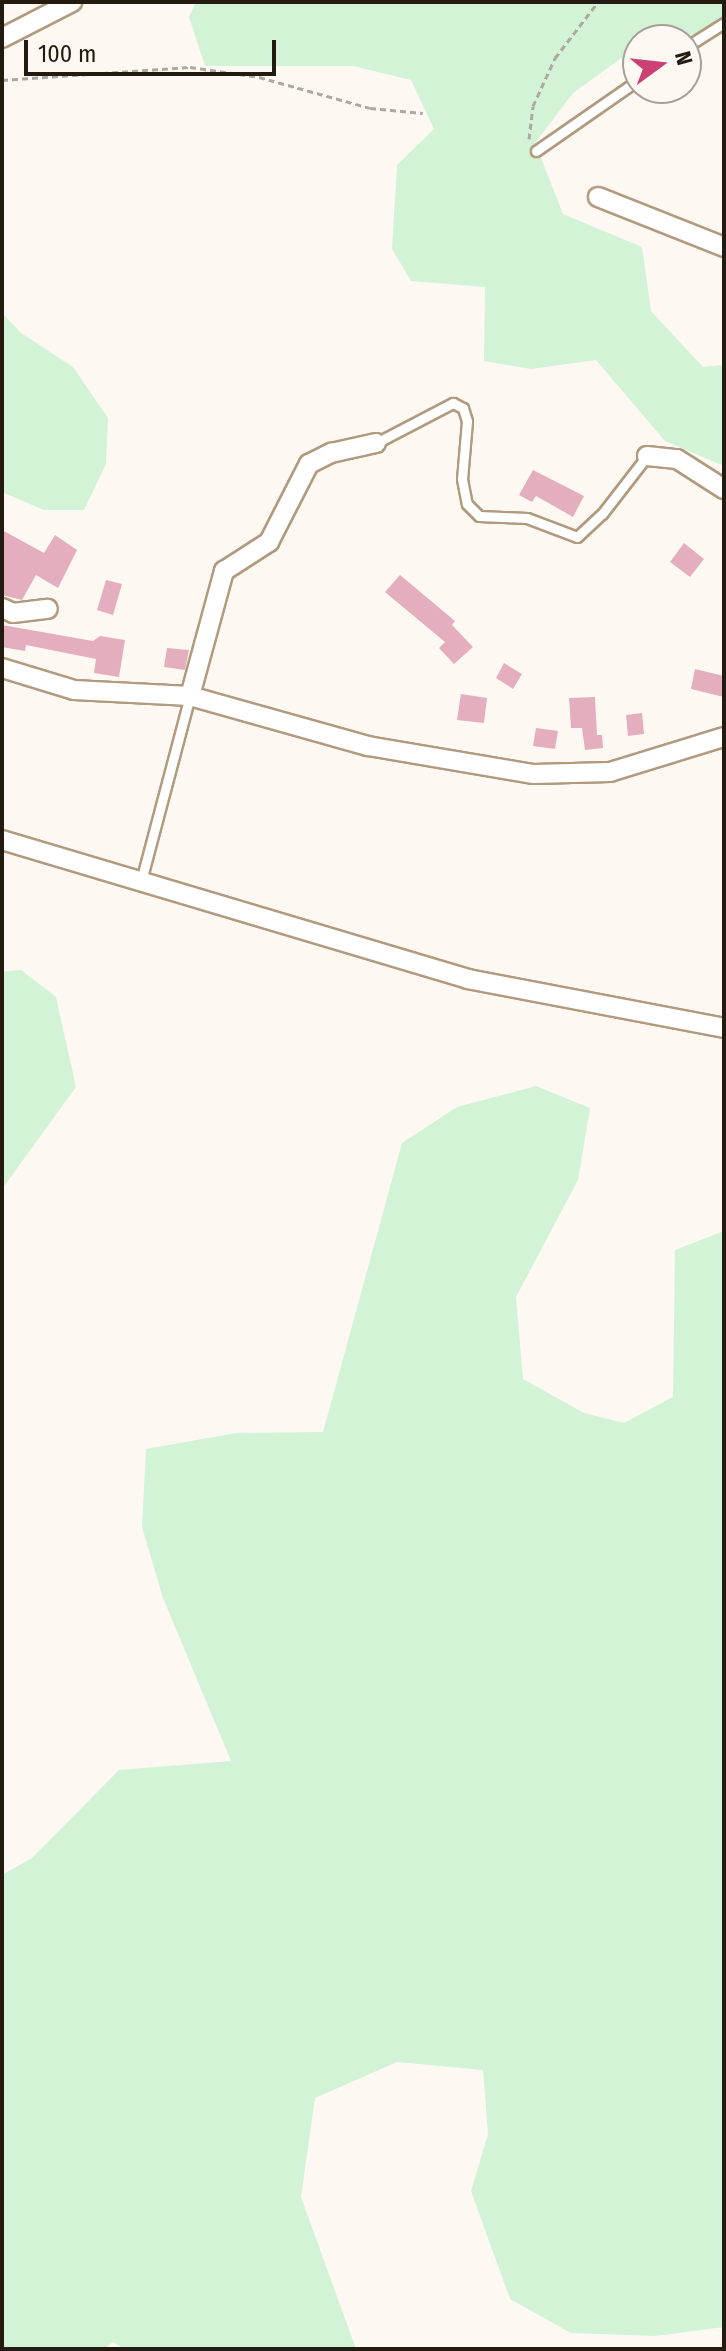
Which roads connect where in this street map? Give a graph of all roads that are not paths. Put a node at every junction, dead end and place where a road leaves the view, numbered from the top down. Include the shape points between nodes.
1 (72, 2) edge
2 (724, 23) edge
3 (702, 37) edge
4 (2, 38) edge
5 (622, 90) edge
6 (532, 147) road end
7 (598, 197) dead end
8 (724, 247) edge
9 (376, 443) joint
10 (647, 456) joint
11 (724, 489) edge
12 (2, 608) edge
13 (48, 609) dead end
14 (2, 668) edge
15 (190, 696) junction
16 (724, 737) edge
17 (2, 840) edge
18 (141, 881) junction
19 (724, 1028) edge

1 - 4 street
2 - 3 lane
5 - 6 lane
7 - 8 street
9 - 10 lane via 453,403 463,408 467,421 462,479 467,504 479,516 527,518 577,537
9 - 15 street via 309,464 269,542 224,571
10 - 11 street via 677,459
12 - 13 street via 13,613
14 - 15 street via 74,690
15 - 16 street via 368,746 534,774 610,772
15 - 18 lane
17 - 18 street
18 - 19 street via 468,979

